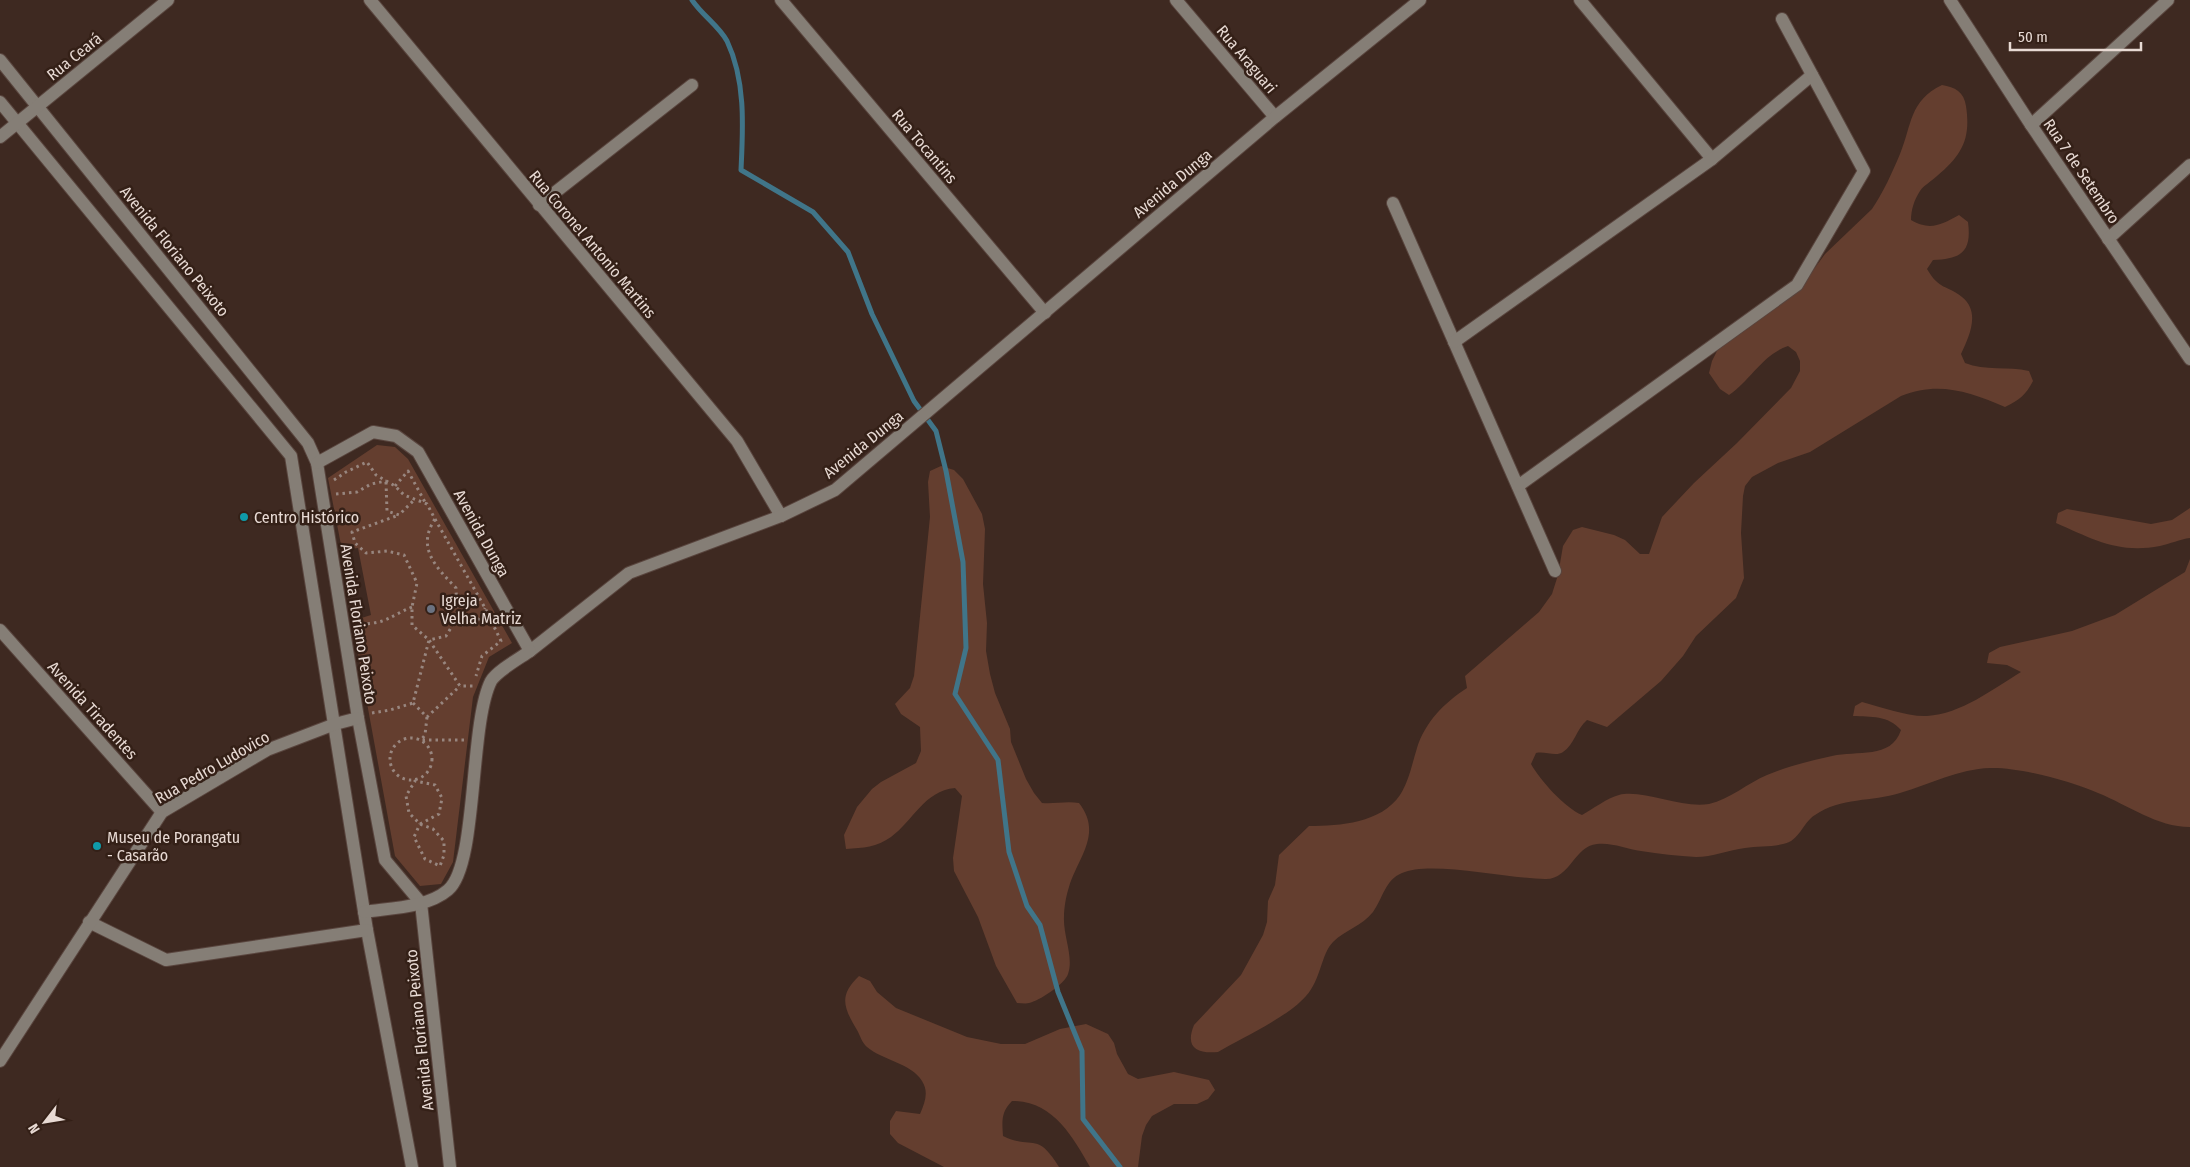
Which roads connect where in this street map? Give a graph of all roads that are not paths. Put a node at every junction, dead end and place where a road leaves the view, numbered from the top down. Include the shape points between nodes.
1 (168, 0) edge
2 (370, 0) edge
3 (781, 0) edge
4 (1176, 0) edge
5 (1420, 0) edge
6 (1580, 0) edge
7 (1950, 0) edge
8 (2168, 0) edge
9 (1782, 19) dead end
10 (0, 60) edge
11 (1812, 76) junction
12 (692, 85) dead end
13 (0, 102) edge
14 (38, 106) junction
15 (1275, 117) junction
16 (18, 123) junction
17 (2031, 125) junction
18 (0, 137) edge
19 (1712, 159) junction
20 (2190, 165) edge
21 (1393, 203) dead end
22 (539, 205) junction
23 (2108, 239) junction
24 (1045, 313) junction
25 (1454, 342) junction
26 (2190, 359) edge
27 (308, 443) junction
28 (291, 456) junction
29 (317, 463) junction
30 (1518, 486) junction
31 (781, 516) junction
32 (1555, 571) dead end
33 (0, 630) edge
34 (530, 651) junction
35 (358, 718) junction
36 (335, 724) junction
37 (162, 812) junction
38 (421, 903) junction
39 (364, 912) junction
40 (89, 922) junction
41 (367, 930) junction
42 (0, 1061) edge
43 (412, 1167) edge
44 (450, 1167) edge

1 - 14 street, Rua Ceará
2 - 22 street, Rua Coronel Antonio Martins
3 - 24 street, Rua Tocantins
4 - 15 street, Rua Araguari
5 - 15 street, Avenida Dunga
6 - 19 street
7 - 17 street, Rua 7 de Setembro
8 - 17 street
9 - 11 street
10 - 14 street, Avenida Floriano Peixoto
11 - 19 street
11 - 30 street via 1864,171 1797,285
12 - 22 street
13 - 16 street
14 - 16 street, Rua Ceará
14 - 27 street, Avenida Floriano Peixoto
15 - 24 street, Avenida Dunga
16 - 18 street, Rua Ceará
16 - 28 street
17 - 23 street, Rua 7 de Setembro
19 - 25 street
20 - 23 street
21 - 25 street
22 - 31 street, Rua Coronel Antonio Martins via 737,441
23 - 26 street, Rua 7 de Setembro
24 - 31 street, Avenida Dunga via 835,490
25 - 30 street
27 - 28 street
27 - 29 street, Avenida Floriano Peixoto
28 - 36 street, Avenida Floriano Peixoto
29 - 34 street, Avenida Dunga via 373,432 396,436 418,452
29 - 35 street, Avenida Floriano Peixoto
30 - 32 street
31 - 34 street, Avenida Dunga via 629,573
33 - 37 street, Avenida Tiradentes
34 - 38 street via 492,679 481,708 465,847 457,879 449,890
35 - 36 street, Rua Pedro Ludovico
35 - 38 street, Avenida Floriano Peixoto via 385,860
36 - 37 street, Rua Pedro Ludovico via 267,750
36 - 39 street, Avenida Floriano Peixoto
37 - 40 street, Rua Pedro Ludovico
38 - 39 street
38 - 44 street, Avenida Floriano Peixoto
39 - 41 street, Avenida Floriano Peixoto
40 - 41 street via 166,960
40 - 42 street, Rua Pedro Ludovico
41 - 43 street, Avenida Floriano Peixoto

